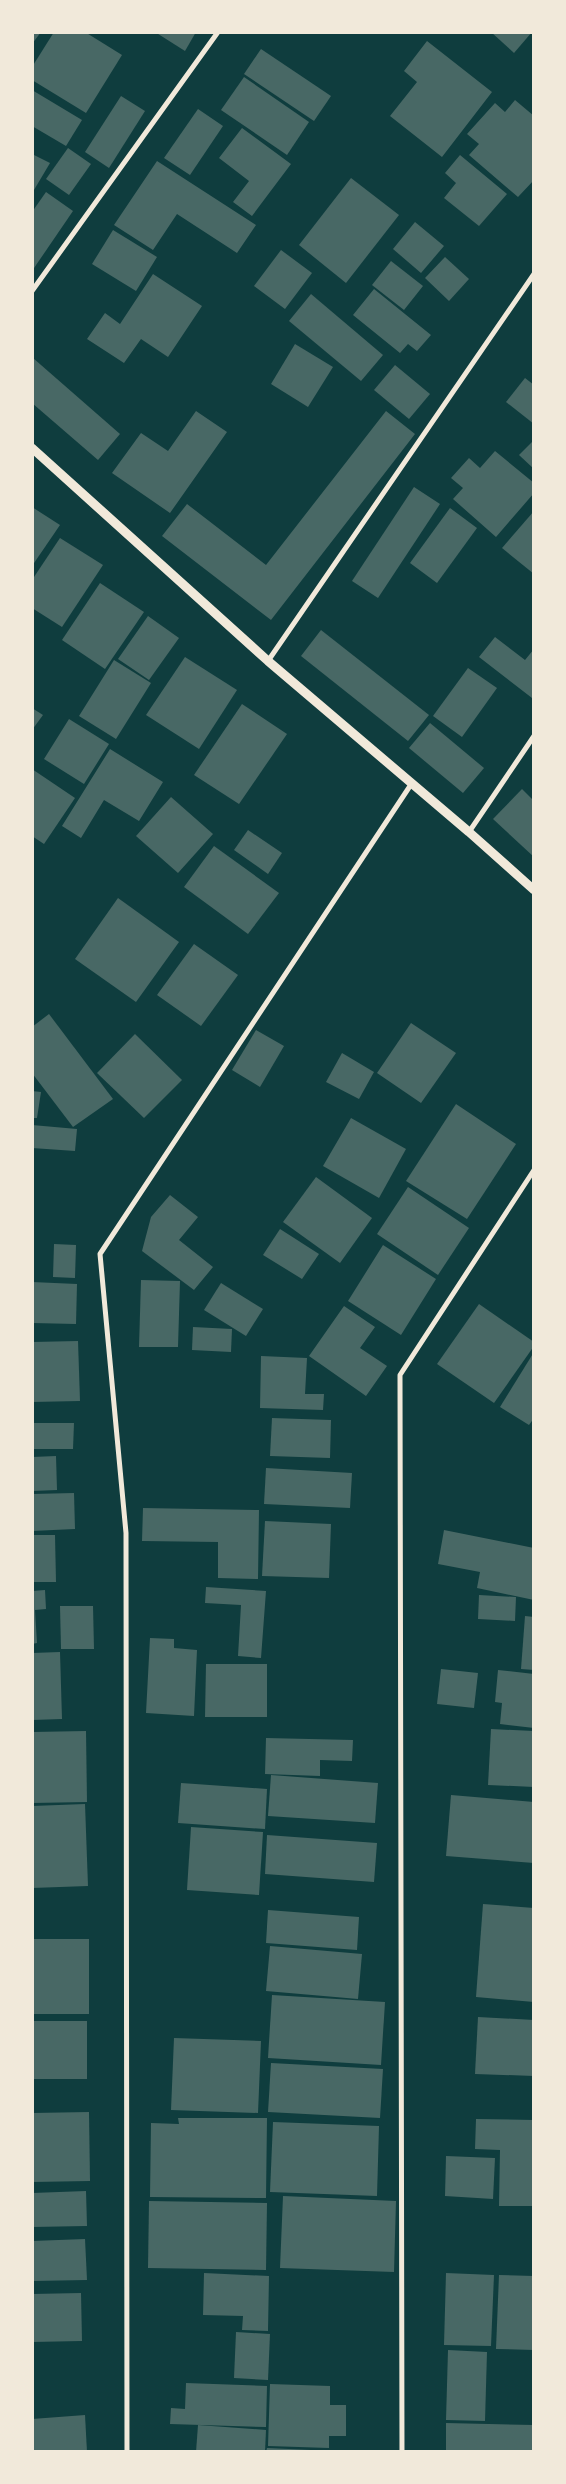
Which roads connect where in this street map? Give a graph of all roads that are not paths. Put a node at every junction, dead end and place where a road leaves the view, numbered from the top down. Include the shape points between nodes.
1 (218, 32) edge
2 (534, 274) edge
3 (32, 290) edge
4 (32, 448) edge
5 (268, 661) junction
6 (534, 736) edge
7 (412, 783) junction
8 (469, 832) junction
9 (534, 890) edge
10 (534, 1170) edge
11 (127, 2452) edge
12 (402, 2452) edge

1 - 3 street
2 - 5 street
4 - 5 street
5 - 7 street
6 - 8 street
7 - 8 street
7 - 11 street via 100,1254 126,1533
8 - 9 street
10 - 12 street via 400,1375

